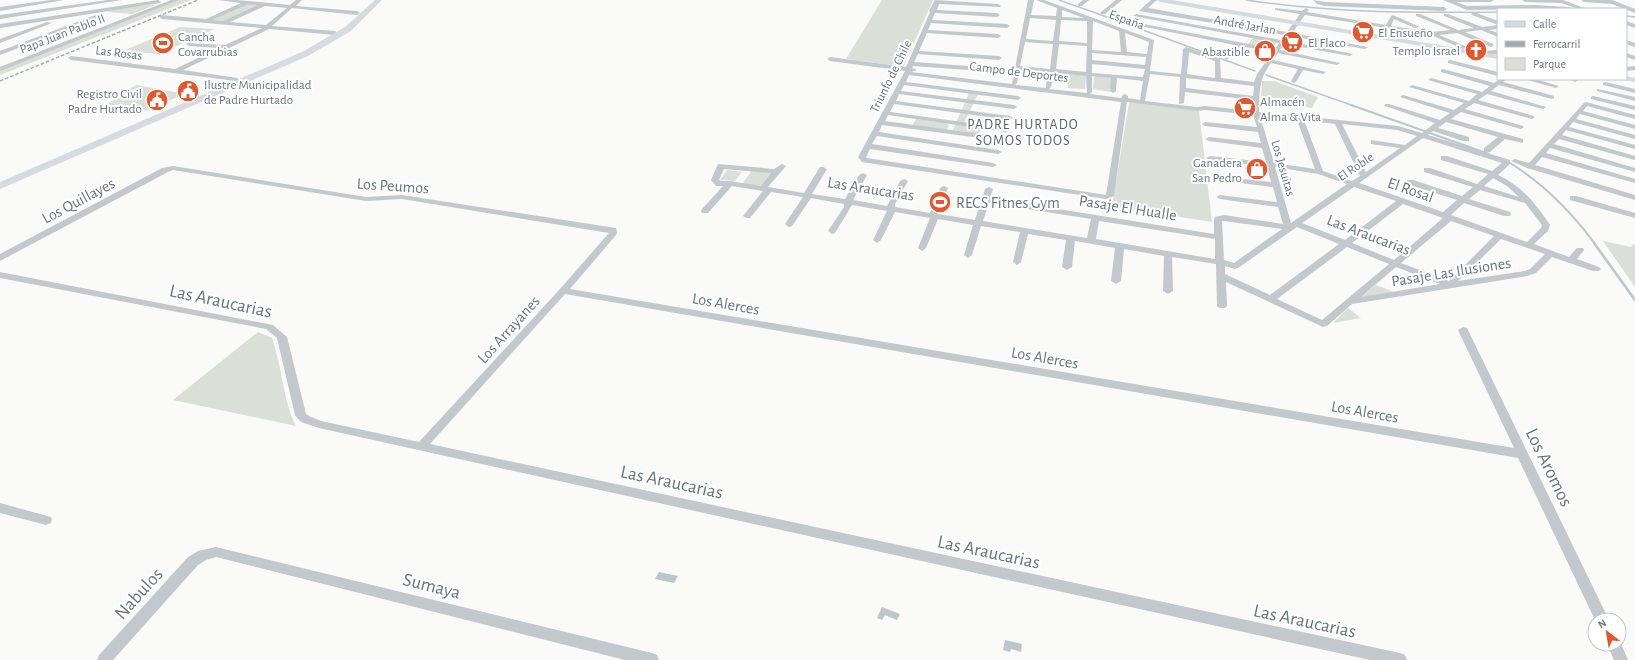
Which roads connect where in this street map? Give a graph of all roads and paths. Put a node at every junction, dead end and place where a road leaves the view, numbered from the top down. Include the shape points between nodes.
1 (61, 0) edge
2 (119, 0) edge
3 (221, 0) edge
4 (298, 0) edge
5 (370, 0) edge
6 (379, 0) edge
7 (1031, 0) edge
8 (1039, 0) edge
9 (1086, 0) edge
10 (1119, 0) edge
11 (1154, 0) edge
12 (1160, 0) edge
13 (1338, 0) edge
14 (1447, 0) edge
15 (1492, 0) edge
16 (1525, 0) edge
17 (1584, 0) edge
18 (174, 1) edge
19 (249, 1) edge
20 (938, 1) edge
21 (1391, 1) edge
22 (1559, 1) edge
23 (1610, 1) edge
24 (1318, 2) edge
25 (1433, 3) dead end
26 (265, 4) junction
27 (1080, 5) dead end
28 (1343, 5) junction
29 (998, 6) dead end
30 (290, 7) junction
31 (1514, 7) junction
32 (1060, 8) junction
33 (1144, 8) junction
34 (1277, 8) dead end
35 (1400, 8) junction
36 (1542, 8) edge
37 (1581, 8) edge
38 (1626, 8) edge
39 (0, 9) edge
40 (109, 10) junction
41 (932, 11) junction
42 (1329, 11) dead end
43 (1305, 12) junction
44 (357, 13) junction
45 (1103, 13) dead end
46 (1474, 14) dead end
47 (997, 15) dead end
48 (1418, 15) dead end
49 (1028, 16) junction
50 (1136, 16) junction
51 (1325, 16) junction
52 (0, 17) edge
53 (57, 17) junction
54 (162, 17) dead end
55 (1059, 18) junction
56 (1090, 20) junction
57 (206, 21) junction
58 (928, 21) junction
59 (224, 22) junction
60 (1128, 23) junction
61 (1297, 23) junction
62 (1497, 23) edge
63 (0, 26) edge
64 (270, 26) junction
65 (1007, 26) dead end
66 (1388, 26) junction
67 (1497, 27) edge
68 (1481, 29) junction
69 (1120, 30) junction
70 (1456, 31) junction
71 (335, 32) junction
72 (923, 34) junction
73 (1289, 34) junction
74 (1432, 34) junction
75 (1497, 35) edge
76 (998, 36) dead end
77 (0, 40) edge
78 (1023, 40) junction
79 (990, 41) dead end
80 (1283, 42) junction
81 (1056, 43) junction
82 (189, 44) dead end
83 (1238, 45) junction
84 (1427, 45) junction
85 (1491, 46) dead end
86 (225, 47) junction
87 (1365, 47) dead end
88 (1463, 47) dead end
89 (1090, 48) junction
90 (915, 52) junction
91 (1276, 52) junction
92 (1497, 52) edge
93 (0, 53) edge
94 (1124, 54) junction
95 (1350, 54) dead end
96 (1478, 54) junction
97 (1150, 56) junction
98 (1497, 57) edge
99 (71, 58) dead end
100 (999, 58) dead end
101 (1227, 58) dead end
102 (830, 59) dead end
103 (1089, 62) junction
104 (1269, 62) junction
105 (1450, 62) dead end
106 (1337, 63) dead end
107 (1018, 68) junction
108 (1301, 68) junction
109 (0, 69) edge
110 (908, 69) junction
111 (982, 69) dead end
112 (176, 71) junction
113 (1052, 71) junction
114 (1323, 72) dead end
115 (1443, 72) dead end
116 (1147, 73) junction
117 (1089, 74) junction
118 (1497, 74) edge
119 (1114, 76) junction
120 (1184, 76) junction
121 (236, 78) junction
122 (970, 79) junction
123 (1218, 79) junction
124 (1294, 80) dead end
125 (1430, 80) dead end
126 (1531, 80) edge
127 (1607, 81) edge
128 (1499, 82) edge
129 (902, 83) junction
130 (1014, 83) junction
131 (1257, 84) junction
132 (1556, 86) dead end
133 (1022, 87) junction
134 (1048, 87) junction
135 (1412, 87) dead end
136 (1113, 90) dead end
137 (1182, 90) junction
138 (1599, 90) junction
139 (965, 91) junction
140 (1635, 91) edge
141 (897, 92) junction
142 (1089, 92) junction
143 (1484, 93) junction
144 (1552, 97) dead end
145 (1018, 98) junction
146 (1125, 98) junction
147 (1256, 98) junction
148 (1403, 98) dead end
149 (1143, 99) junction
150 (1635, 99) edge
151 (962, 100) junction
152 (1589, 101) junction
153 (891, 102) junction
154 (1471, 102) junction
155 (1181, 103) junction
156 (1387, 105) dead end
157 (1543, 107) dead end
158 (1014, 108) junction
159 (1205, 108) junction
160 (1635, 108) edge
161 (958, 111) junction
162 (1458, 111) junction
163 (1579, 112) junction
164 (886, 113) junction
165 (1256, 113) junction
166 (1298, 117) junction
167 (1532, 117) dead end
168 (1635, 117) edge
169 (1010, 118) junction
170 (1572, 120) junction
171 (1337, 121) junction
172 (880, 122) junction
173 (953, 122) junction
174 (1443, 122) junction
175 (1205, 124) dead end
176 (1521, 127) dead end
177 (1635, 127) edge
178 (1565, 128) junction
179 (1006, 130) junction
180 (1261, 130) junction
181 (949, 132) junction
182 (1428, 132) junction
183 (875, 134) junction
184 (1557, 136) junction
185 (1504, 137) junction
186 (1635, 137) edge
187 (1003, 139) junction
188 (1209, 139) dead end
189 (1466, 139) dead end
190 (1520, 141) dead end
191 (1374, 142) dead end
192 (945, 144) junction
193 (1549, 145) junction
194 (868, 146) junction
195 (1265, 146) junction
196 (1406, 147) junction
197 (1635, 147) edge
198 (1487, 150) dead end
199 (998, 152) junction
200 (1541, 154) junction
201 (940, 157) junction
202 (1210, 158) dead end
203 (1444, 158) dead end
204 (1635, 158) edge
205 (1515, 161) dead end
206 (1270, 164) junction
207 (993, 165) junction
208 (1530, 166) junction
209 (170, 168) joint
210 (823, 169) dead end
211 (1427, 170) dead end
212 (1635, 170) edge
213 (934, 171) junction
214 (1320, 172) junction
215 (1494, 174) junction
216 (863, 175) dead end
217 (1364, 176) junction
218 (1217, 178) dead end
219 (0, 180) edge
220 (904, 181) dead end
221 (1410, 182) dead end
222 (1635, 182) edge
223 (730, 183) junction
224 (1353, 184) junction
225 (989, 185) junction
226 (1276, 185) junction
227 (0, 186) edge
228 (1479, 186) junction
229 (944, 188) dead end
230 (766, 189) junction
231 (807, 195) junction
232 (1220, 197) dead end
233 (1573, 198) dead end
234 (1635, 198) edge
235 (986, 200) junction
236 (1463, 200) junction
237 (1402, 201) junction
238 (1529, 201) junction
239 (849, 202) junction
240 (1282, 205) junction
241 (891, 209) junction
242 (705, 211) dead end
243 (1507, 214) dead end
244 (747, 216) dead end
245 (934, 216) junction
246 (1447, 216) junction
247 (1635, 216) edge
248 (1096, 217) junction
249 (978, 223) junction
250 (789, 224) dead end
251 (1292, 226) junction
252 (613, 230) joint
253 (1024, 230) junction
254 (832, 231) dead end
255 (1500, 235) junction
256 (1218, 237) junction
257 (1071, 238) junction
258 (877, 240) dead end
259 (1091, 241) junction
260 (1346, 243) junction
261 (1529, 245) junction
262 (1120, 246) junction
263 (922, 248) dead end
264 (1580, 250) dead end
265 (1551, 253) junction
266 (1168, 254) junction
267 (968, 255) dead end
268 (0, 258) edge
269 (1571, 260) junction
270 (1017, 262) dead end
271 (1220, 262) junction
272 (1396, 262) junction
273 (1066, 267) dead end
274 (1596, 269) dead end
275 (0, 275) edge
276 (1221, 276) junction
277 (1116, 280) dead end
278 (1452, 286) junction
279 (563, 291) junction
280 (1168, 291) dead end
281 (1270, 300) junction
282 (1348, 302) junction
283 (1222, 306) dead end
284 (1463, 330) dead end
285 (422, 446) junction
286 (1522, 454) junction
287 (0, 508) edge
288 (46, 520) dead end
289 (203, 554) joint
290 (1598, 612) edge
291 (104, 660) edge
292 (652, 660) edge
293 (1400, 660) edge

1 - 39 street
2 - 52 street
3 - 19 street
4 - 30 street
5 - 44 main road
6 - 227 main road via 348,29 305,54
7 - 49 street
8 - 32 street, España
9 - 27 street
10 - 45 street
11 - 33 street
12 - 61 main road
13 - 28 street
14 - 15 street
14 - 31 street via 1467,8
15 - 31 street
16 - 22 street
17 - 23 street
18 - 40 street
18 - 109 street, Papa Juan Pablo II
19 - 26 street
19 - 57 street
20 - 29 street
20 - 41 street, Triunfo de Chile
21 - 25 street
21 - 35 street
22 - 37 street
23 - 38 street
24 - 28 street
26 - 30 street
26 - 59 street
28 - 35 street
30 - 44 street
30 - 64 street
31 - 36 street
32 - 55 street
32 - 56 street, España
33 - 50 street
33 - 73 street
34 - 43 street
35 - 68 street via 1445,12
40 - 53 street
40 - 93 street via 102,15
41 - 47 street
41 - 58 street, Triunfo de Chile
42 - 51 street
43 - 51 street
43 - 61 street, Los Jesuitas
44 - 71 main road
46 - 62 street
48 - 70 street
49 - 55 street
49 - 78 street
50 - 60 street
50 - 80 street, André Jarlan
51 - 66 street via 1358,19
53 - 63 street
53 - 77 street via 55,20
54 - 57 street
55 - 56 street
55 - 81 street
56 - 69 street, España
56 - 89 street
57 - 59 street
58 - 65 street
58 - 72 street, Triunfo de Chile
59 - 64 street
60 - 69 street
60 - 83 street via 1204,41
61 - 73 street, Los Jesuitas
61 - 84 main road
64 - 71 street
64 - 86 street
66 - 74 street
66 - 74 street via 1393,17
67 - 68 street
68 - 70 street
68 - 75 street
69 - 94 street
69 - 97 street, España via 1152,41
70 - 74 street
70 - 85 street
71 - 121 main road via 301,51
72 - 76 street
72 - 79 street
72 - 90 street, Triunfo de Chile
73 - 80 street, Los Jesuitas
73 - 87 street
74 - 84 street
74 - 88 street
78 - 81 street
78 - 107 street
80 - 91 street, Los Jesuitas
80 - 95 street, André Jarlan
81 - 89 street
81 - 113 street
82 - 86 street
83 - 91 street
83 - 101 street
84 - 96 main road
86 - 112 street
89 - 94 street
89 - 103 street
90 - 100 street
90 - 110 street, Triunfo de Chile
91 - 104 street, Los Jesuitas
91 - 106 street
92 - 96 street
94 - 97 street
96 - 98 main road
97 - 116 street, España
99 - 112 street, Las Rosas
102 - 110 street, Campo de Deportes
103 - 116 street
103 - 117 street
104 - 108 street
104 - 131 street, Los Jesuitas via 1260,74
105 - 118 street
107 - 113 street
107 - 130 street
108 - 114 street
108 - 124 street
110 - 111 street
110 - 122 street, Campo de Deportes
110 - 129 street, Triunfo de Chile
112 - 121 street, Las Rosas
113 - 117 street
113 - 134 street
115 - 128 street
116 - 119 street
116 - 120 street
116 - 149 street, España
117 - 119 street
117 - 142 street
119 - 136 street
120 - 123 street
120 - 123 street via 1186,49 1218,60
120 - 137 street
121 - 219 main road
122 - 130 street, Campo de Deportes
122 - 133 street, Campo de Deportes
122 - 139 street
123 - 131 street
125 - 143 street
126 - 132 street
127 - 138 street
127 - 140 street
128 - 143 street, El Roble
128 - 144 street
129 - 139 street
129 - 141 street, Triunfo de Chile
130 - 134 street, Campo de Deportes
131 - 147 street, Los Jesuitas
133 - 145 street
133 - 146 street, Campo de Deportes
134 - 142 street, Campo de Deportes
135 - 154 street
137 - 147 street
137 - 155 street
138 - 150 street
138 - 152 street
139 - 145 street
139 - 151 street
141 - 151 street
141 - 153 street, Triunfo de Chile
142 - 146 street, Campo de Deportes
143 - 154 street, El Roble
143 - 157 street
145 - 158 street
146 - 149 street, Campo de Deportes
146 - 159 street, Campo de Deportes
146 - 225 street via 1110,196
147 - 165 street, Los Jesuitas
148 - 162 street
149 - 155 street, Campo de Deportes
151 - 158 street
151 - 161 street
152 - 160 street
152 - 163 street
152 - 168 street
153 - 161 street
153 - 164 street, Triunfo de Chile
154 - 162 street, El Roble
154 - 167 street
155 - 159 street, Campo de Deportes
156 - 174 street
158 - 169 street
159 - 165 street, Campo de Deportes
161 - 169 street
161 - 173 street
162 - 174 street, El Roble
162 - 176 street
163 - 170 street
163 - 177 street
164 - 172 street, Triunfo de Chile
164 - 173 street
165 - 166 street, Campo de Deportes
165 - 180 street, Los Jesuitas
166 - 171 street, Campo de Deportes
166 - 214 street
169 - 179 street
170 - 178 street
170 - 186 street
171 - 182 street, Campo de Deportes
171 - 217 street
172 - 181 street
172 - 183 street, Triunfo de Chile
173 - 179 street
173 - 181 street
174 - 182 street, El Roble
174 - 185 street
175 - 180 street
178 - 184 street
178 - 197 street
179 - 187 street
180 - 195 street, Los Jesuitas
181 - 187 street
181 - 192 street
182 - 189 street
182 - 196 street, El Roble
182 - 215 street via 1507,162
183 - 192 street
183 - 194 street, Triunfo de Chile
184 - 193 street
184 - 204 street
185 - 190 street
185 - 198 street
187 - 199 street
188 - 195 street
191 - 196 street
192 - 199 street
192 - 201 street
193 - 200 street
193 - 212 street
194 - 201 street
194 - 213 street, Triunfo de Chile via 862,157 865,160
195 - 206 street, Los Jesuitas
196 - 217 street, El Roble
199 - 207 street
200 - 208 street
200 - 222 street
201 - 207 street
201 - 213 street
202 - 206 street, El Rosal
203 - 215 street
205 - 208 street
206 - 214 street, El Rosal
206 - 226 street, Los Jesuitas
207 - 225 street
208 - 234 street
209 - 252 street, Los Peumos via 366,198 402,197
209 - 268 street, Los Quillayes
210 - 231 street
211 - 228 street
213 - 225 street
214 - 224 street, El Rosal
215 - 228 street
215 - 238 street
216 - 239 street
217 - 224 street, El Roble
218 - 226 street
220 - 241 street via 891,204
221 - 236 street
223 - 230 street, Las Araucarias
223 - 230 street, Las Araucarias via 719,184 715,180 721,166 779,168
223 - 242 street
224 - 237 street, El Rosal
224 - 251 street, El Roble
225 - 235 street
226 - 240 street, Los Jesuitas
228 - 236 street
228 - 238 street
229 - 245 street
230 - 231 street, Las Araucarias
230 - 244 street
231 - 239 street, Las Araucarias
231 - 250 street
232 - 240 street
233 - 247 street
235 - 248 street, Pasaje El Hualle
235 - 249 street
236 - 243 street
236 - 246 street
237 - 246 street, El Rosal
237 - 260 street
238 - 261 street via 1546,228
239 - 241 street, Las Araucarias
239 - 254 street
240 - 251 street, Los Jesuitas
241 - 245 street, Las Araucarias
241 - 258 street
245 - 249 street, Las Araucarias
245 - 263 street
246 - 255 street, El Rosal
246 - 272 street
248 - 256 street, Pasaje El Hualle
248 - 259 street
249 - 253 street, Las Araucarias
249 - 267 street
251 - 256 street, Las Araucarias via 1224,218 1218,219
251 - 260 street, Las Araucarias
251 - 271 street, El Roble via 1235,266
252 - 279 street, Los Arrayanes
253 - 257 street, Las Araucarias
253 - 270 street
255 - 261 street, El Rosal
255 - 278 street via 1454,280
256 - 271 street
257 - 259 street, Las Araucarias
257 - 273 street
259 - 262 street, Las Araucarias
260 - 272 street, Las Araucarias
260 - 281 street
261 - 265 street, El Rosal
262 - 266 street, Las Araucarias
262 - 277 street
264 - 269 street
265 - 269 street, El Rosal
265 - 278 street, Pasaje Las Ilusiones via 1531,272
266 - 271 street, Las Araucarias
266 - 280 street
269 - 274 street, El Rosal
271 - 276 street
272 - 278 street, Las Araucarias
272 - 282 street
275 - 285 street, Las Araucarias via 269,327 282,337 299,410 305,419
276 - 281 street
276 - 283 street
278 - 282 street, Pasaje Las Ilusiones
279 - 285 street, Los Arrayanes
279 - 286 street, Los Alerces
281 - 282 street via 1323,324
284 - 286 street, Los Aromos
285 - 293 street, Las Araucarias
286 - 290 street, Los Aromos
287 - 288 street
289 - 291 street, Nabulos via 189,565
289 - 292 street, Sumaya via 222,552

